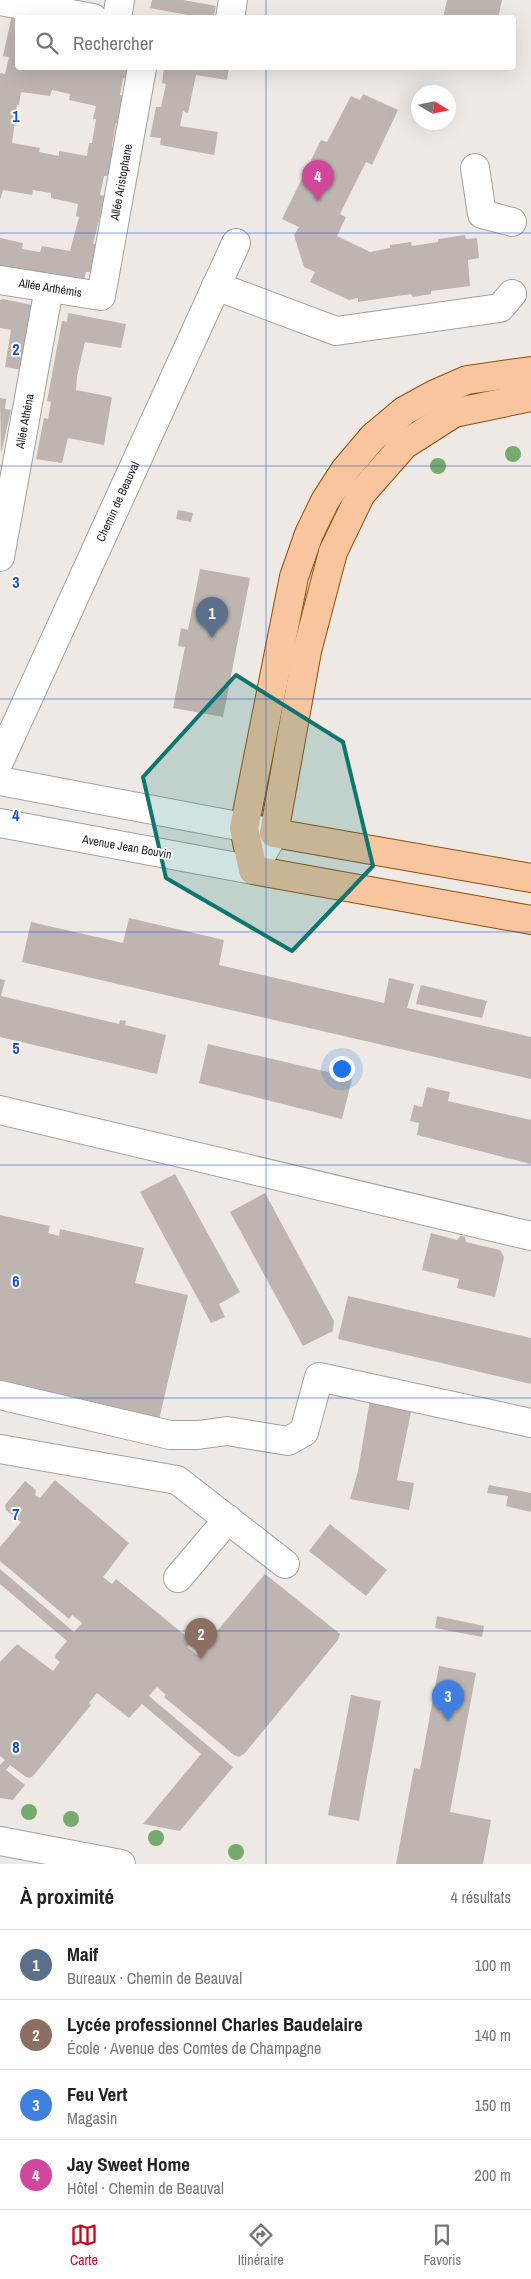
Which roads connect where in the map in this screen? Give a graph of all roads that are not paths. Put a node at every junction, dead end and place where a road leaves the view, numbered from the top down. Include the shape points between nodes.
1 (120, 0) edge
2 (233, 0) edge
3 (0, 1) edge
4 (76, 15) edge
5 (118, 15) edge
6 (230, 15) edge
7 (142, 70) edge
8 (475, 168) dead end
9 (512, 222) dead end
10 (236, 243) dead end
11 (0, 280) edge
12 (216, 286) junction
13 (49, 288) junction
14 (512, 294) dead end
15 (100, 296) joint
16 (531, 371) edge
17 (531, 397) edge
18 (0, 557) edge
19 (0, 760) edge
20 (0, 781) edge
21 (0, 823) edge
22 (244, 828) junction
23 (274, 833) junction
24 (253, 870) junction
25 (531, 878) edge
26 (531, 920) edge
27 (0, 1110) edge
28 (531, 1236) edge
29 (0, 1395) edge
30 (531, 1423) edge
31 (0, 1449) edge
32 (228, 1520) junction
33 (285, 1564) dead end
34 (178, 1578) dead end
35 (0, 1842) edge
36 (121, 1864) edge

1 - 5 street
2 - 6 street
3 - 4 street
7 - 15 street, Allée Aristophane
8 - 9 street via 482,214
10 - 12 street, Chemin de Beauval
11 - 13 street, Allée Arthémis
12 - 14 street via 336,331 500,308
12 - 19 street, Chemin de Beauval
13 - 15 street, Allée Arthémis
13 - 18 street, Allée Athéna
16 - 22 main road via 467,380 404,412 373,437 345,470 325,501 309,534 294,578
17 - 23 main road via 454,413 404,445 361,494 332,552 309,642
20 - 22 street
21 - 24 street, Avenue Jean Bouvin
22 - 23 street
22 - 24 main road
23 - 24 street
23 - 25 main road
24 - 26 main road
27 - 28 street
29 - 30 street via 170,1435 198,1436 226,1431 288,1441 304,1432 319,1377
31 - 32 street via 177,1480
32 - 33 street
32 - 34 street
35 - 36 street

